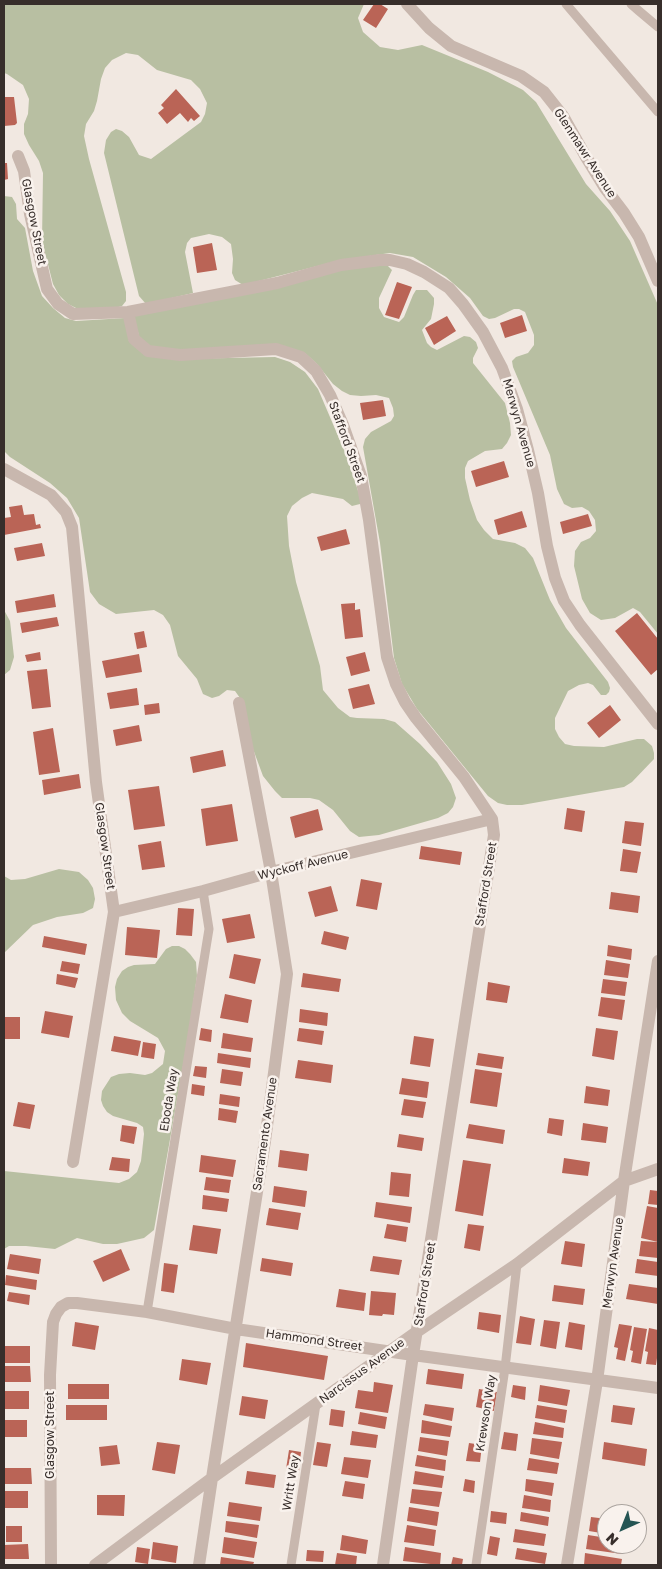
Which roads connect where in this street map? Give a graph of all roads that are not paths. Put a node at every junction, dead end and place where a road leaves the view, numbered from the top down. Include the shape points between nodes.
1 (408, 4) edge
2 (566, 4) edge
3 (631, 4) edge
4 (658, 27) edge
5 (658, 112) edge
6 (18, 156) dead end
7 (658, 281) edge
8 (47, 289) joint
9 (128, 312) junction
10 (4, 468) edge
11 (239, 703) dead end
12 (658, 724) edge
13 (492, 819) junction
14 (271, 872) junction
15 (203, 891) junction
16 (114, 912) junction
17 (658, 961) edge
18 (73, 1162) dead end
19 (658, 1168) edge
20 (624, 1181) junction
21 (518, 1264) junction
22 (61, 1307) joint
23 (147, 1312) junction
24 (236, 1328) junction
25 (418, 1331) junction
26 (390, 1352) junction
27 (413, 1355) junction
28 (505, 1368) junction
29 (598, 1381) junction
30 (658, 1388) edge
31 (316, 1404) junction
32 (212, 1478) junction
33 (100, 1563) edge
34 (51, 1565) edge
35 (199, 1565) edge
36 (291, 1565) edge
37 (383, 1565) edge
38 (476, 1565) edge
39 (567, 1565) edge

1 - 7 street, Glenmawr Avenue via 451,46 521,76 544,92 563,116 639,237
2 - 5 lane
3 - 4 lane
6 - 8 street, Glasgow Street via 24,171
8 - 9 street, Merwyn Avenue via 58,304 73,314
9 - 12 street, Merwyn Avenue via 277,283 341,265 380,260 407,264 449,288 483,332 502,368 528,450 547,546 564,600
9 - 13 street, Stafford Street via 134,339 148,350 180,355 276,349 301,357 316,371 343,425 361,476 387,657 396,684 416,718 464,777
10 - 16 street, Glasgow Street via 51,496 66,512 72,527 96,782
11 - 14 street, Sacramento Avenue
13 - 14 street, Wyckoff Avenue
13 - 25 street, Stafford Street via 494,835
14 - 15 street, Wyckoff Avenue
14 - 24 street, Sacramento Avenue via 287,974
15 - 16 street, Wyckoff Avenue
15 - 23 lane, Eboda Way via 209,929
16 - 18 street, Glasgow Street
17 - 20 street, Merwyn Avenue
19 - 20 street, Narcissus Avenue
20 - 21 street, Narcissus Avenue
20 - 29 street, Merwyn Avenue
21 - 25 street, Narcissus Avenue
21 - 28 lane, Krewson Way
22 - 23 street, Hammond Street via 77,1302
22 - 34 street, Glasgow Street via 53,1322 50,1375
23 - 24 street, Hammond Street
24 - 26 street, Hammond Street
24 - 32 street, Sacramento Avenue
25 - 26 street, Narcissus Avenue
25 - 27 street, Stafford Street
26 - 27 street, Hammond Street
26 - 31 street, Narcissus Avenue
27 - 28 street, Hammond Street
27 - 37 street, Stafford Street
28 - 29 street, Hammond Street
28 - 38 lane, Krewson Way
29 - 30 street, Hammond Street
29 - 39 street, Merwyn Avenue
31 - 32 street, Narcissus Avenue
31 - 36 lane, Writt Way
32 - 33 street, Narcissus Avenue
32 - 35 street, Sacramento Avenue

